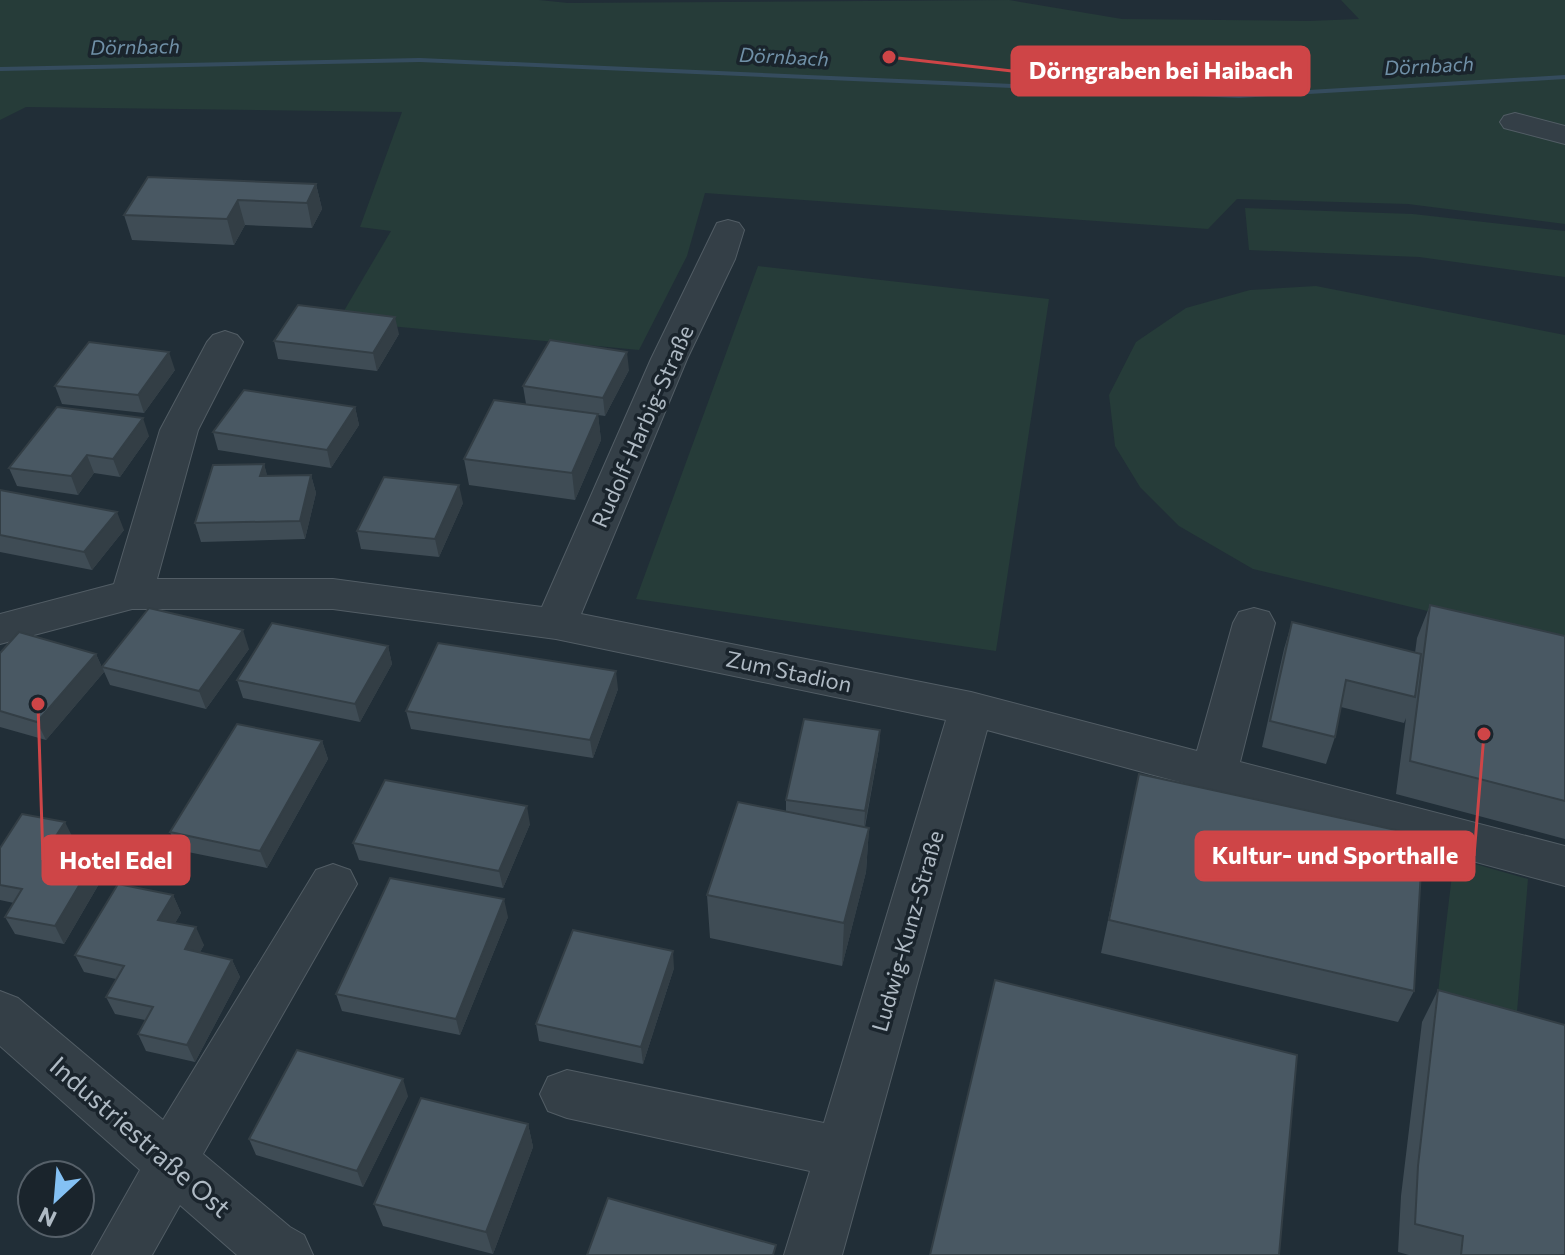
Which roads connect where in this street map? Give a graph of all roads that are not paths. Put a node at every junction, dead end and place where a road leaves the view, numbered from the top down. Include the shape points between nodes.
1 (1515, 122) dead end
2 (1565, 135) edge
3 (728, 230) dead end
4 (225, 342) dead end
5 (132, 594) junction
6 (1254, 623) dead end
7 (556, 624) junction
8 (0, 629) edge
9 (971, 709) junction
10 (1214, 773) junction
11 (1565, 866) edge
12 (333, 884) dead end
13 (0, 1014) edge
14 (567, 1094) dead end
15 (843, 1153) junction
16 (170, 1163) junction
17 (121, 1255) edge
18 (284, 1255) edge
19 (813, 1255) edge

1 - 2 street
3 - 7 street, Rudolf-Harbig-Straße
4 - 5 street via 179,430
5 - 7 street, Zum Stadion via 333,594
5 - 8 street, Zum Stadion
6 - 10 street
7 - 9 street, Zum Stadion
9 - 10 street, Zum Stadion
9 - 15 street, Ludwig-Kunz-Straße
10 - 11 street, Zum Stadion
12 - 16 street
13 - 16 street, Industriestraße Ost
14 - 15 street
15 - 19 street, Ludwig-Kunz-Straße
16 - 17 street
16 - 18 street, Industriestraße Ost

